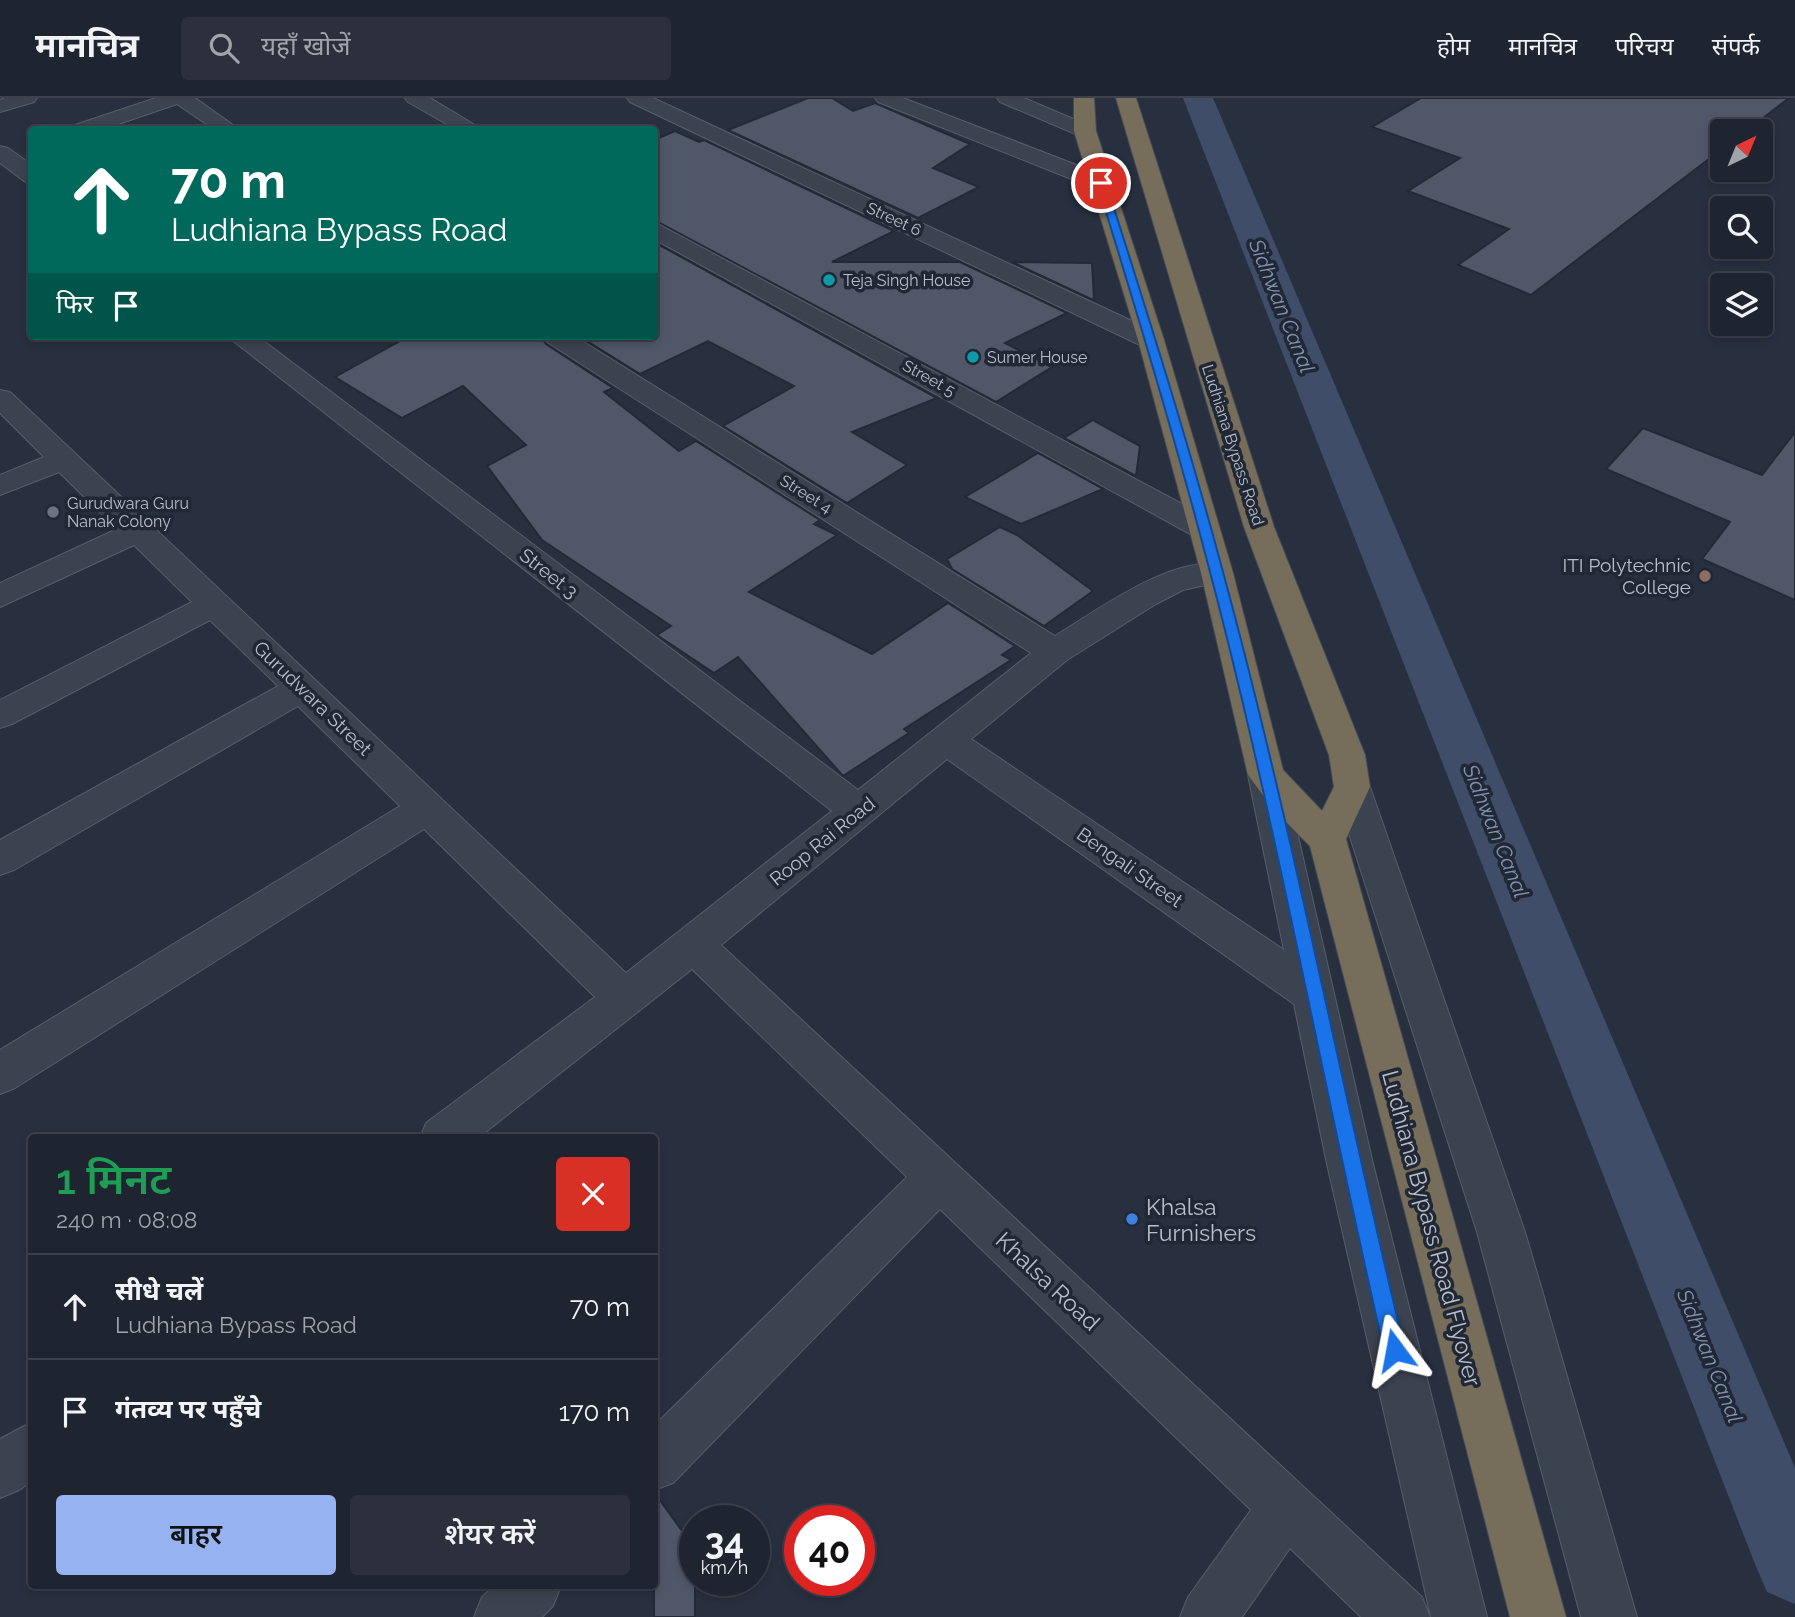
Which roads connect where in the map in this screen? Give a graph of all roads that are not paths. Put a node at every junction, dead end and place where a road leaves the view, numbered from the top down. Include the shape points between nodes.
1 (27, 98) edge
2 (178, 98) edge
3 (415, 98) edge
4 (637, 98) edge
5 (885, 98) edge
6 (1007, 98) edge
7 (1084, 98) edge
8 (1126, 98) edge
9 (0, 106) edge
10 (91, 126) edge
11 (224, 126) edge
12 (465, 126) edge
13 (1085, 131) junction
14 (28, 146) edge
15 (1, 154) edge
16 (24, 181) edge
17 (1101, 183) junction
18 (658, 231) edge
19 (245, 340) edge
20 (562, 340) edge
21 (1151, 340) junction
22 (0, 398) edge
23 (64, 459) junction
24 (0, 486) edge
25 (1203, 528) junction
26 (138, 531) junction
27 (1217, 573) junction
28 (0, 596) edge
29 (214, 604) junction
30 (1055, 652) junction
31 (302, 688) junction
32 (0, 715) edge
33 (946, 740) junction
34 (1266, 775) junction
35 (1352, 787) junction
36 (427, 808) junction
37 (859, 811) junction
38 (1327, 839) junction
39 (0, 859) edge
40 (693, 944) junction
41 (1314, 994) junction
42 (625, 999) junction
43 (0, 1074) edge
44 (447, 1134) edge
45 (939, 1177) junction
46 (28, 1451) edge
47 (658, 1460) edge
48 (0, 1471) edge
49 (1286, 1507) junction
50 (530, 1589) edge
51 (502, 1617) edge
52 (1208, 1617) edge
53 (1402, 1617) edge
54 (1459, 1617) edge
55 (1538, 1617) edge
56 (1609, 1617) edge

1 - 9 street
2 - 10 street
2 - 11 street
3 - 12 street
4 - 21 street, Street 6
5 - 17 street
6 - 13 street
7 - 13 highway
8 - 35 highway, Ludhiana Bypass Road via 1259,527 1347,755
13 - 17 highway
14 - 15 street
15 - 16 street
17 - 21 highway
18 - 25 street, Street 5
19 - 37 street, Street 3
20 - 30 street, Street 4
21 - 25 highway
22 - 23 street, Gurudwara Street
23 - 24 street
23 - 26 street, Gurudwara Street
25 - 27 highway
26 - 28 street
26 - 29 street, Gurudwara Street
27 - 30 street, Roop Rai Road via 1175,581
27 - 34 highway
29 - 31 street, Gurudwara Street
29 - 32 street
30 - 33 street, Roop Rai Road
31 - 36 street, Gurudwara Street
31 - 39 street
33 - 37 street, Roop Rai Road
33 - 41 street, Bengali Street
34 - 38 highway
34 - 41 street
35 - 38 highway
35 - 56 street via 1502,1232
36 - 42 street, Gurudwara Street
36 - 43 street
37 - 40 street, Roop Rai Road
38 - 55 highway, Ludhiana Bypass Road Flyover
40 - 42 street, Roop Rai Road
40 - 45 street, Khalsa Road
41 - 54 street
42 - 44 street, Roop Rai Road
45 - 47 street
45 - 49 street, Khalsa Road
46 - 48 street
49 - 52 street
49 - 53 street, Khalsa Road
50 - 51 street

